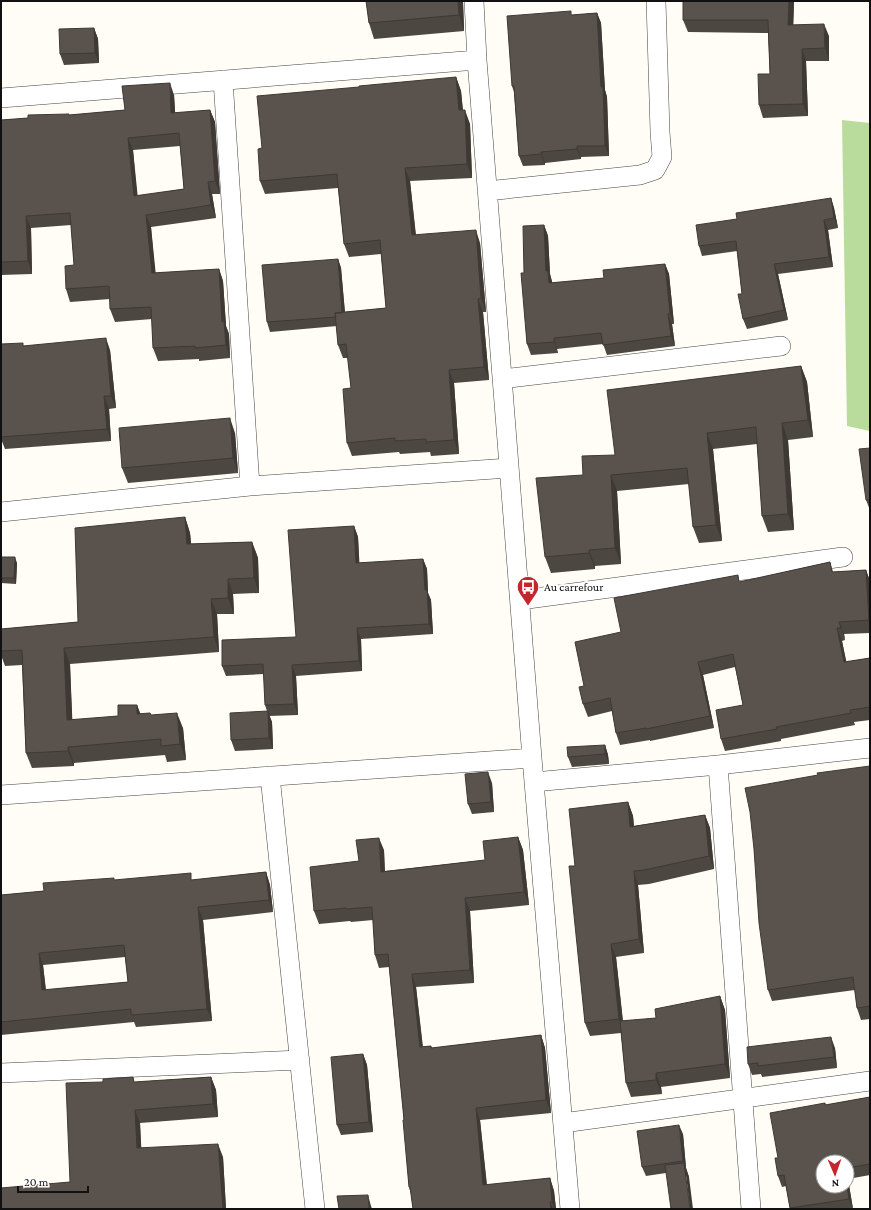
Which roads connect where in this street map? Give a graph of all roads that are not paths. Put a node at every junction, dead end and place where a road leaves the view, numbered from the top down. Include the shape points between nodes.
1 (474, 1) edge
2 (656, 1) edge
3 (477, 60) junction
4 (223, 80) junction
5 (1, 98) edge
6 (487, 191) junction
7 (781, 346) dead end
8 (502, 379) junction
9 (509, 468) junction
10 (250, 486) junction
11 (1, 512) edge
12 (843, 557) dead end
13 (520, 600) junction
14 (870, 748) edge
15 (532, 758) junction
16 (718, 765) junction
17 (270, 776) junction
18 (534, 782) junction
19 (1, 795) edge
20 (300, 1060) junction
21 (1, 1073) edge
22 (870, 1081) edge
23 (743, 1097) junction
24 (563, 1123) junction
25 (316, 1209) edge
26 (570, 1209) edge
27 (751, 1209) edge

1 - 3 street
2 - 6 street via 662,157 655,170 640,175
3 - 4 street
3 - 6 street
4 - 5 street
4 - 10 street
6 - 8 street
7 - 8 street
8 - 9 street
9 - 10 street
9 - 13 street
10 - 11 street
12 - 13 street
13 - 15 street
14 - 16 street
15 - 17 street
15 - 18 street
16 - 18 street
16 - 23 street
17 - 19 street
17 - 20 street
18 - 24 street
20 - 21 street
20 - 25 street
22 - 23 street
23 - 24 street
23 - 27 street
24 - 26 street

